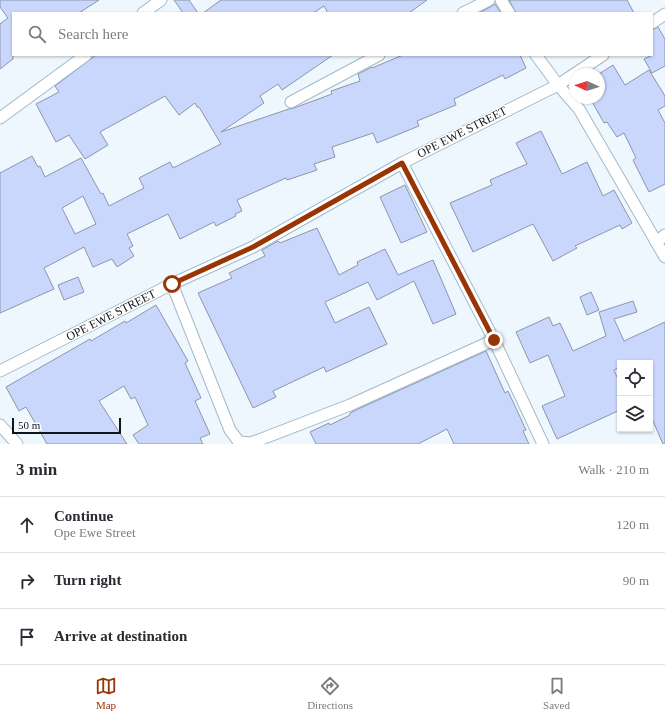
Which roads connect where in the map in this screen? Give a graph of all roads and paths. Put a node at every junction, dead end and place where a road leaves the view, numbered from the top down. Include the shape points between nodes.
1 (161, 0) edge
2 (489, 0) edge
3 (501, 0) edge
4 (144, 12) edge
5 (465, 12) edge
6 (508, 12) edge
7 (665, 14) edge
8 (653, 22) edge
9 (85, 56) edge
10 (377, 56) edge
11 (537, 56) edge
12 (601, 56) edge
13 (558, 84) junction
14 (291, 102) dead end
15 (0, 118) edge
16 (402, 163) junction
17 (661, 238) edge
18 (665, 257) edge
19 (172, 284) junction
20 (494, 340) junction
21 (0, 371) edge
22 (0, 426) edge
23 (17, 444) edge
24 (543, 444) edge

1 - 4 street
2 - 5 street
3 - 6 street
7 - 8 street
9 - 15 street
10 - 14 street
11 - 13 street
12 - 13 street, OPE EWE STREET
13 - 16 street, OPE EWE STREET
13 - 17 street via 579,110
16 - 19 street, OPE EWE STREET via 253,247
16 - 20 street
17 - 18 street
19 - 20 street via 230,430 239,442 251,443 350,405
19 - 21 street, OPE EWE STREET
20 - 24 street
22 - 23 street

